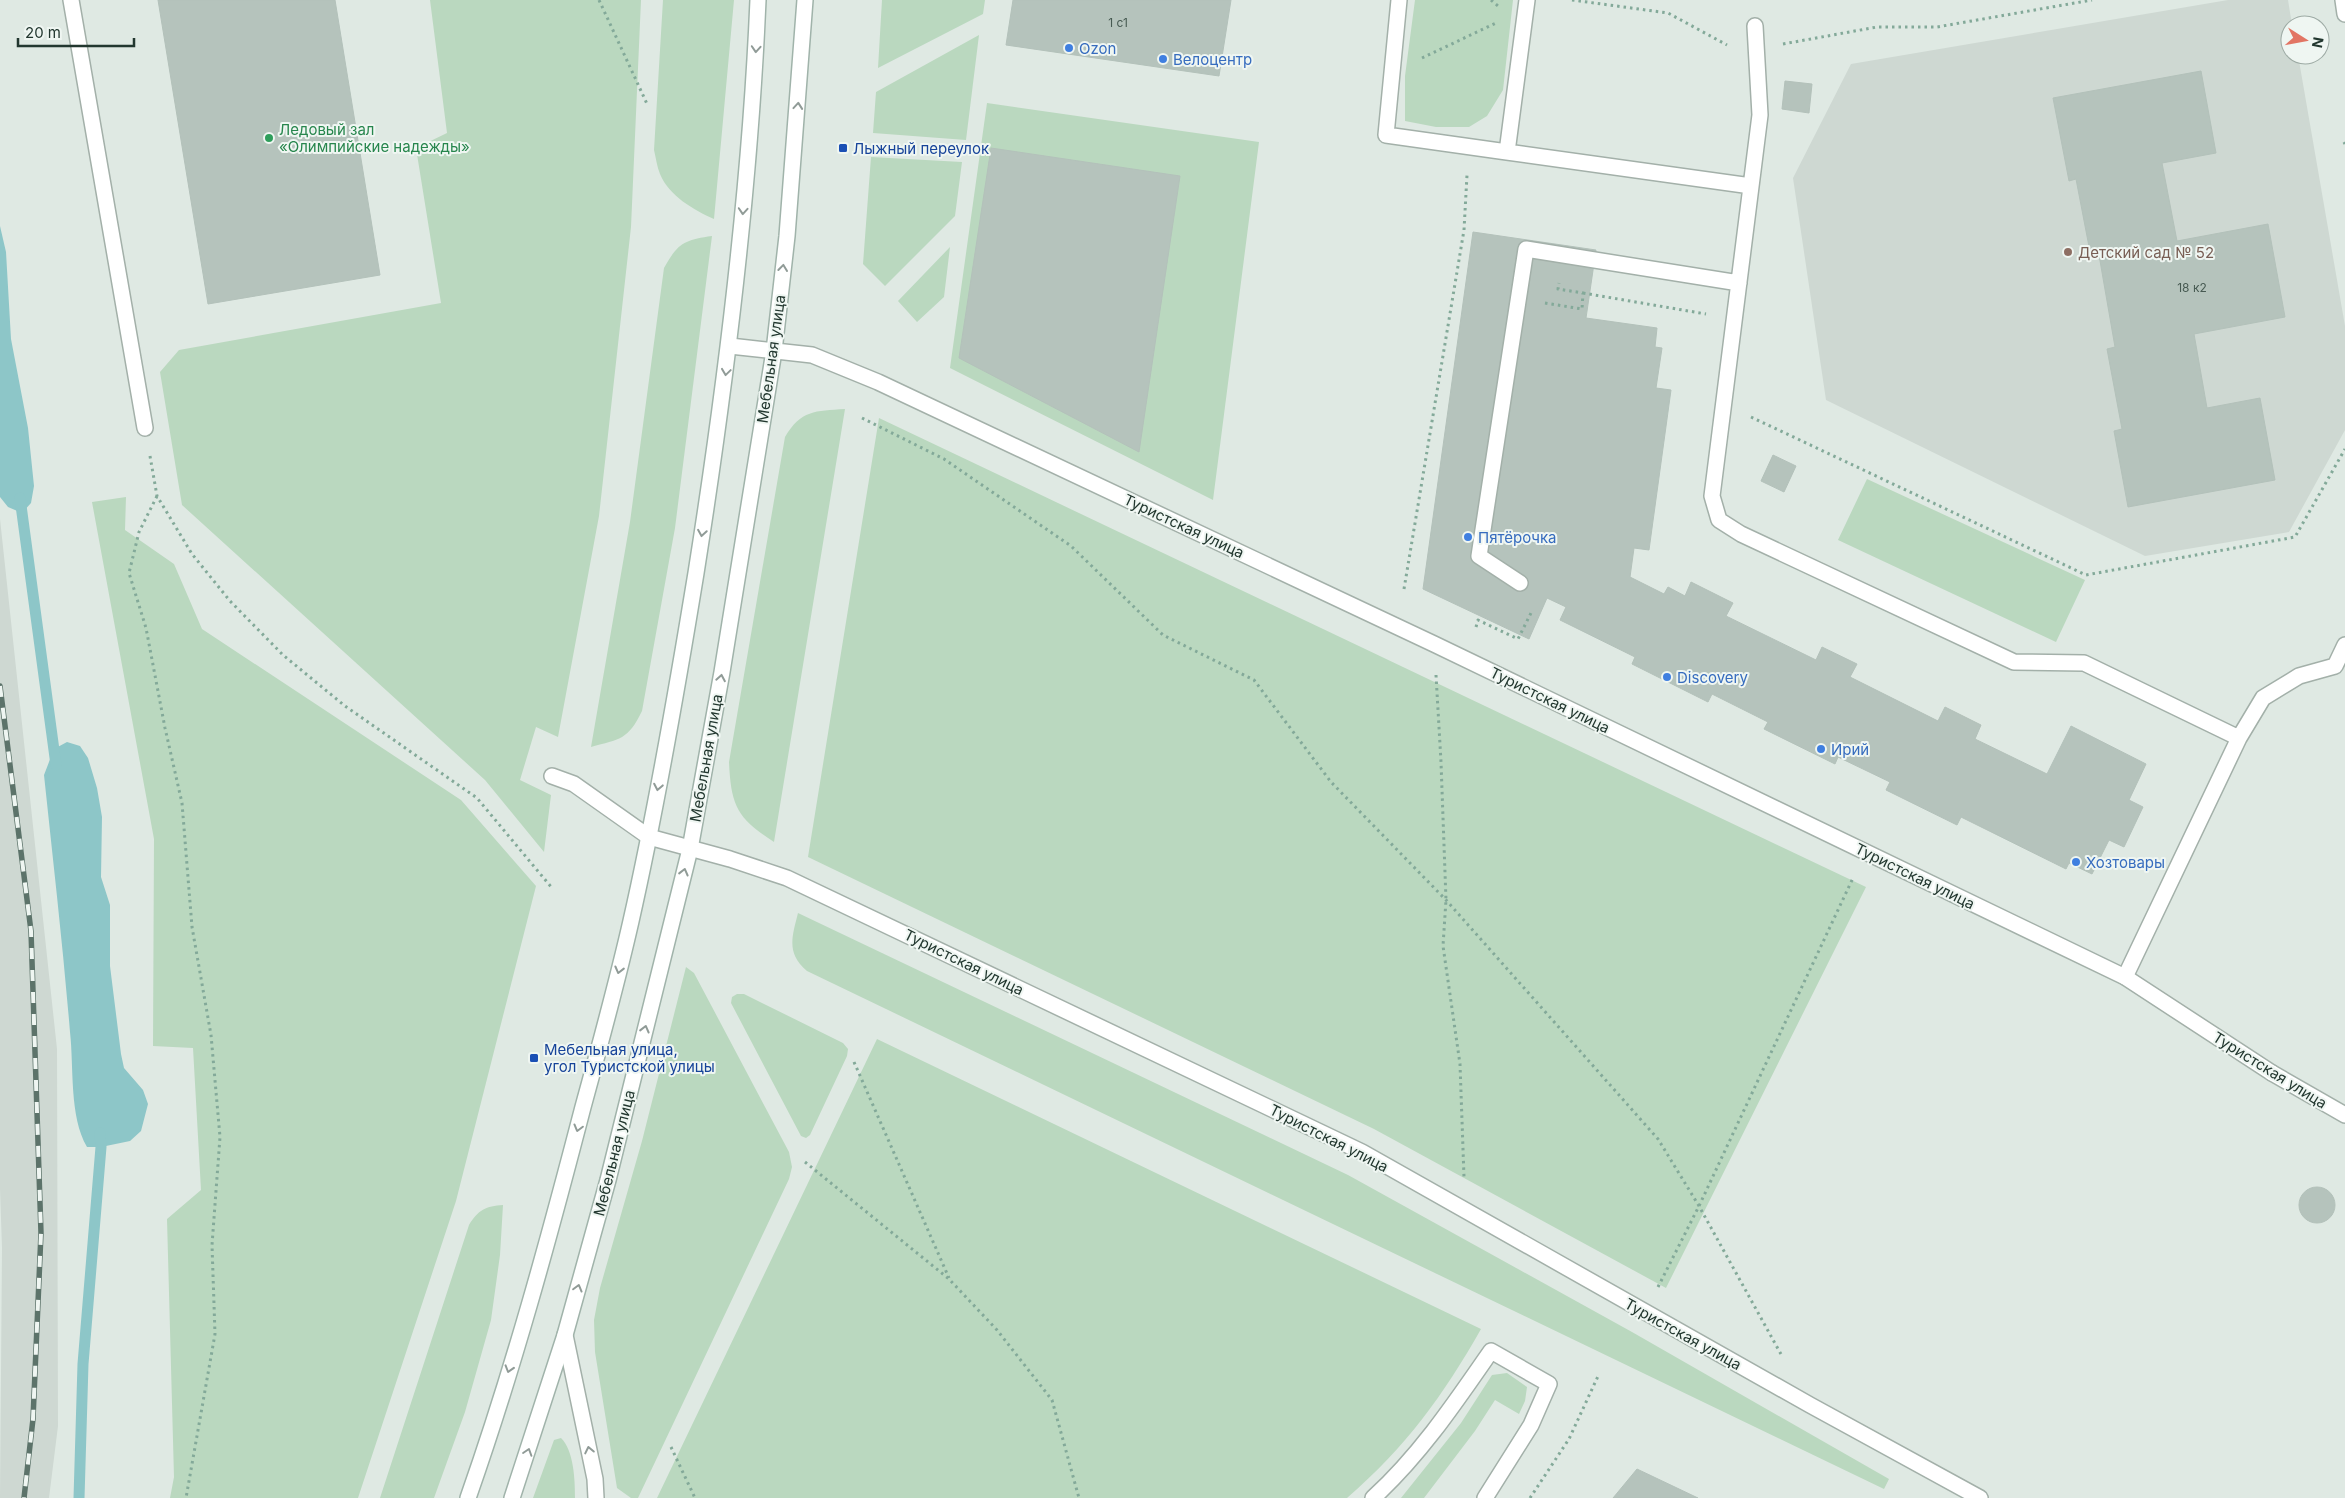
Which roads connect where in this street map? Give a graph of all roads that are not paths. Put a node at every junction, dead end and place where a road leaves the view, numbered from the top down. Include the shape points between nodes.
1 (71, 0) edge
2 (758, 0) edge
3 (805, 0) edge
4 (1399, 0) edge
5 (1527, 0) edge
6 (2343, 0) edge
7 (2345, 14) edge
8 (1755, 26) dead end
9 (1507, 152) junction
10 (1751, 186) junction
11 (1739, 283) junction
12 (730, 346) junction
13 (774, 351) junction
14 (145, 428) road end
15 (1520, 583) dead end
16 (2345, 645) edge
17 (2340, 668) edge
18 (2239, 738) junction
19 (552, 776) dead end
20 (649, 836) junction
21 (690, 849) junction
22 (2125, 977) junction
23 (2345, 1115) edge
24 (565, 1335) junction
25 (468, 1498) edge
26 (512, 1498) edge
27 (596, 1498) edge
28 (1373, 1498) edge
29 (1485, 1498) edge
30 (1980, 1498) edge

1 - 14 street
2 -> 12 street via 742,232
13 -> 3 street, Мебельная улица via 787,236
4 - 9 street via 1386,135
5 - 9 street
6 - 7 street
8 - 10 street via 1760,115
9 - 10 street
10 - 11 street
11 - 15 street via 1526,249 1479,556
11 - 18 street via 1712,496 1719,520 1741,534 2014,662 2084,663
12 - 13 street, Туристская улица
12 -> 20 street via 684,644
21 -> 13 street, Мебельная улица
13 - 22 street, Туристская улица via 812,355 878,382 1434,644
16 - 17 street
17 - 18 street via 2299,676 2264,698
18 - 22 street
19 - 20 street, Туристская улица via 574,784
20 - 21 street, Туристская улица
20 -> 25 street via 631,923 567,1169 521,1332
24 -> 21 street, Мебельная улица via 608,1180
21 - 30 street, Туристская улица via 787,878 1362,1152
22 - 23 street, Туристская улица via 2272,1073
26 -> 24 street, Мебельная улица
27 -> 24 street via 595,1479
28 - 29 street via 1437,1429 1491,1351 1549,1384 1531,1425

